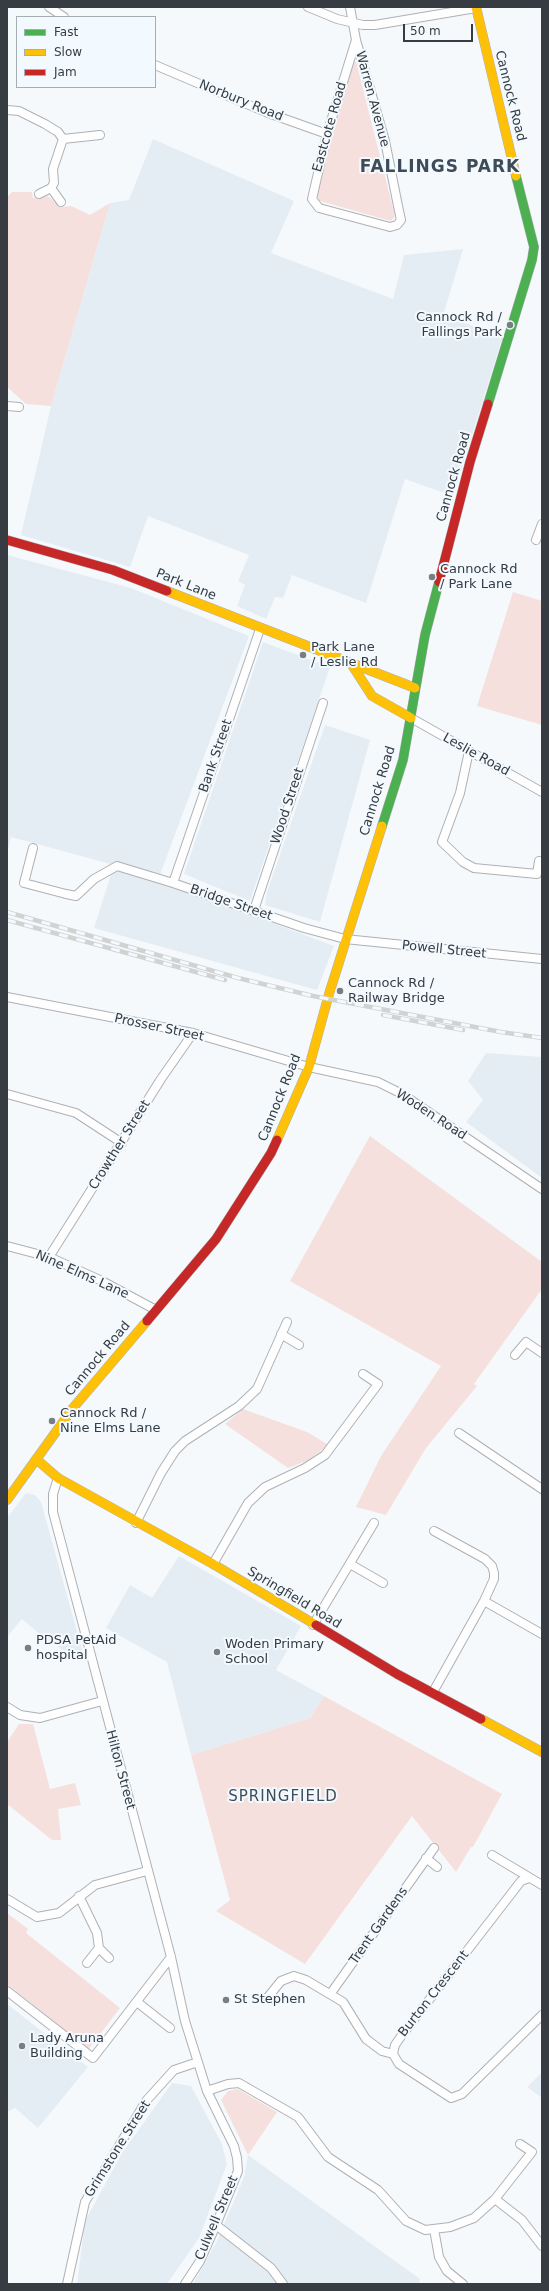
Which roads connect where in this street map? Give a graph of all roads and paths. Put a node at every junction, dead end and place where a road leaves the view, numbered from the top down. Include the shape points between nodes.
1 (50, 7) edge
2 (308, 7) edge
3 (350, 7) edge
4 (476, 7) edge
5 (63, 16) edge
6 (353, 23) junction
7 (356, 40) junction
8 (156, 65) edge
9 (7, 110) edge
10 (327, 134) junction
11 (100, 135) dead end
12 (63, 139) junction
13 (51, 188) junction
14 (312, 192) joint
15 (39, 194) dead end
16 (61, 202) dead end
17 (538, 245) edge
18 (7, 406) edge
19 (19, 407) dead end
20 (542, 524) edge
21 (7, 540) edge
22 (536, 540) dead end
23 (260, 628) junction
24 (352, 665) junction
25 (415, 688) junction
26 (323, 703) dead end
27 (411, 718) junction
28 (469, 751) junction
29 (542, 792) edge
30 (33, 848) dead end
31 (539, 861) dead end
32 (173, 883) junction
33 (254, 910) junction
34 (345, 939) junction
35 (542, 959) edge
36 (7, 997) edge
37 (193, 1034) junction
38 (309, 1067) junction
39 (7, 1094) edge
40 (122, 1143) junction
41 (542, 1189) edge
42 (7, 1246) edge
43 (49, 1257) junction
44 (156, 1310) junction
45 (287, 1322) dead end
46 (281, 1334) junction
47 (299, 1345) dead end
48 (542, 1352) edge
49 (515, 1355) dead end
50 (363, 1374) dead end
51 (459, 1433) dead end
52 (36, 1459) junction
53 (58, 1478) junction
54 (542, 1490) edge
55 (7, 1500) edge
56 (136, 1523) junction
57 (374, 1523) dead end
58 (434, 1532) dead end
59 (213, 1564) junction
60 (350, 1564) junction
61 (383, 1583) dead end
62 (484, 1601) junction
63 (313, 1625) junction
64 (542, 1634) edge
65 (433, 1692) junction
66 (102, 1702) junction
67 (7, 1707) edge
68 (542, 1752) edge
69 (434, 1848) dead end
70 (492, 1856) dead end
71 (426, 1858) junction
72 (437, 1867) dead end
73 (147, 1871) junction
74 (529, 1878) junction
75 (542, 1885) edge
76 (79, 1896) junction
77 (7, 1899) edge
78 (99, 1948) junction
79 (171, 1957) junction
80 (109, 1958) dead end
81 (87, 1962) dead end
82 (7, 1991) edge
83 (331, 1993) junction
84 (268, 1997) dead end
85 (137, 2002) junction
86 (542, 2015) edge
87 (170, 2028) dead end
88 (393, 2054) junction
89 (198, 2062) junction
90 (207, 2091) junction
91 (520, 2144) dead end
92 (495, 2199) junction
93 (216, 2225) junction
94 (434, 2229) junction
95 (542, 2246) edge
96 (67, 2284) edge
97 (185, 2284) edge
98 (283, 2284) edge
99 (463, 2284) edge

1 - 5 street
2 - 6 street
3 - 6 street, Warren Avenue
4 - 6 street via 375,25
4 - 17 main road, Cannock Road via 529,232
6 - 7 street, Warren Avenue
7 - 10 street, Eastcote Road
7 - 14 street, Warren Avenue via 385,141 400,220 397,225 390,228 319,208 312,199
8 - 10 street, Norbury Road via 268,113
9 - 12 street via 19,111 45,124 58,132
10 - 14 street, Eastcote Road
11 - 12 street
12 - 13 street via 53,169 54,183
13 - 15 street
13 - 16 street
17 - 25 main road, Cannock Road via 470,462 425,635
18 - 19 street
20 - 22 street
21 - 23 main road, Park Lane via 113,570
23 - 24 main road, Park Lane
23 - 32 street, Bank Street
24 - 25 main road, Park Lane
24 - 27 main road via 372,696
25 - 27 main road, Cannock Road
26 - 33 street, Wood Street
27 - 28 street, Leslie Road
27 - 34 main road, Cannock Road via 402,760
28 - 29 street, Leslie Road
28 - 31 street via 460,793 442,842 463,862 474,868 537,874
30 - 32 street, Bridge Street via 24,883 71,895 76,896 94,879 117,866
32 - 33 street, Bridge Street
33 - 34 street, Bridge Street
34 - 35 street, Powell Street
34 - 38 main road, Cannock Road
36 - 37 street, Prosser Street
37 - 38 street, Prosser Street
37 - 40 street, Crowther Street via 161,1079
38 - 41 street, Woden Road via 378,1082 402,1094
38 - 44 main road, Cannock Road via 271,1153 245,1196 216,1239
39 - 40 street via 76,1113
40 - 43 street, Crowther Street
42 - 43 street, Nine Elms Lane
43 - 44 street, Nine Elms Lane via 102,1281
44 - 52 main road, Cannock Road via 74,1408
45 - 46 street
46 - 47 street
46 - 56 street via 257,1389 238,1406 184,1441 161,1473
48 - 49 street via 526,1342
50 - 59 street via 378,1384 325,1455 305,1468 265,1487 248,1503
51 - 54 street
52 - 53 main road, Springfield Road
52 - 55 main road, Cannock Road
53 - 56 main road, Springfield Road
53 - 66 street, Hilton Street via 53,1494 53,1512
56 - 59 main road, Springfield Road
57 - 60 street
58 - 62 street via 485,1559 492,1566 494,1580
59 - 63 main road, Springfield Road
60 - 61 street
60 - 63 street
62 - 64 street
62 - 65 street
63 - 65 main road, Springfield Road
65 - 68 main road, Springfield Road
66 - 67 street via 40,1718 20,1715
66 - 73 street, Hilton Street
69 - 71 street, Trent Gardens
70 - 74 street
71 - 72 street
71 - 83 street, Trent Gardens
73 - 76 street via 95,1885
73 - 79 street, Hilton Street
74 - 75 street
74 - 88 street, Burton Crescent via 521,1881 402,2034
76 - 77 street via 59,1913 37,1917
76 - 78 street via 97,1932
78 - 80 street
78 - 81 street
79 - 85 street
79 - 89 street, Hilton Street via 185,2021
82 - 85 street via 93,2058
83 - 84 street via 294,1976 281,1980
83 - 88 street via 342,2002 366,2039 382,2051
85 - 87 street
86 - 88 street, Burton Crescent via 462,2094 451,2098 398,2064
89 - 90 street, Culwell Street
89 - 96 street, Grimstone Street via 174,2070 146,2101 85,2202
90 - 93 street, Culwell Street via 234,2146 238,2171
90 - 94 street via 239,2083 256,2091 298,2118 328,2157 378,2190 406,2221 425,2230
91 - 92 street via 532,2152
92 - 94 street via 474,2218 450,2227
92 - 95 street via 522,2220
93 - 97 street, Culwell Street via 200,2261
93 - 98 street via 270,2268
94 - 99 street via 438,2257 447,2271

